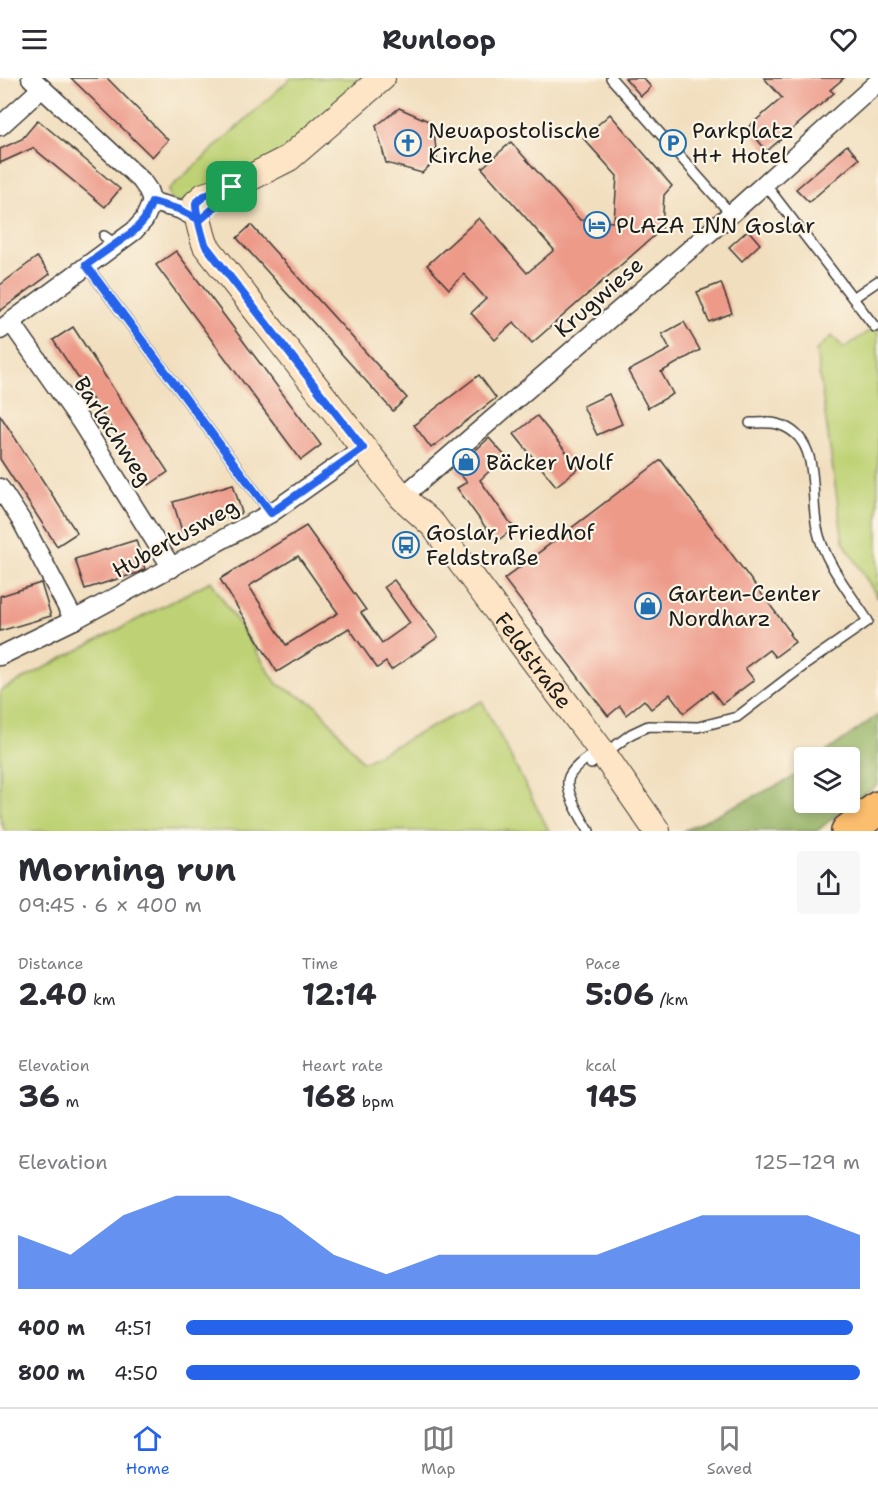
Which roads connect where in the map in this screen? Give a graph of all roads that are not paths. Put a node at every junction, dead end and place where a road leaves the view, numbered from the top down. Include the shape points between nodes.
1 (611, 78) edge
2 (374, 80) edge
3 (878, 82) edge
4 (37, 83) edge
5 (0, 126) edge
6 (765, 183) junction
7 (152, 202) junction
8 (731, 214) junction
9 (200, 220) junction
10 (86, 265) junction
11 (878, 281) edge
12 (853, 298) junction
13 (5, 326) edge
14 (874, 327) dead end
15 (750, 423) dead end
16 (363, 448) junction
17 (0, 488) edge
18 (402, 497) junction
19 (271, 513) junction
20 (172, 568) junction
21 (74, 620) junction
22 (0, 656) edge
23 (596, 756) junction
24 (878, 808) edge
25 (589, 831) edge
26 (638, 831) edge
27 (657, 831) edge
28 (848, 831) edge

1 - 8 lane
2 - 9 street via 289,158 232,187
3 - 6 street, Krugwiese
4 - 5 street
4 - 7 street via 141,180
6 - 8 street, Krugwiese
6 - 12 lane
7 - 9 street
7 - 10 street via 134,231 110,240
8 - 18 street, Krugwiese
9 - 16 street, Feldstraße via 206,246
10 - 13 street
10 - 19 lane
11 - 12 lane
12 - 14 lane
13 - 20 street, Barlachweg via 81,422
15 - 23 lane via 776,423 800,437 807,447 817,529 826,553 868,621 737,717 698,726 648,726
16 - 18 street, Feldstraße
16 - 19 street, Hubertusweg
17 - 21 street
18 - 23 street, Feldstraße via 433,525
19 - 20 street, Hubertusweg
20 - 21 street, Hubertusweg
21 - 22 street, Hubertusweg
23 - 25 lane via 569,777 568,786
23 - 26 street, Feldstraße
23 - 27 street, Feldstraße
24 - 28 highway

